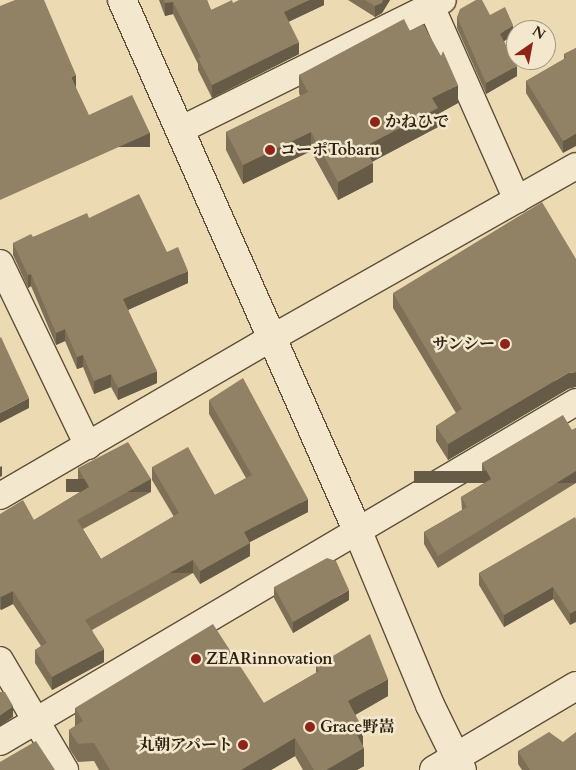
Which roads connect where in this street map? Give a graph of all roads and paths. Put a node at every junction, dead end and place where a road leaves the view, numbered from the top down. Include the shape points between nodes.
1 (122, 0) edge
2 (435, 2) edge
3 (180, 130) junction
4 (576, 166) edge
5 (517, 200) junction
6 (0, 263) edge
7 (272, 338) junction
8 (576, 402) edge
9 (88, 446) junction
10 (0, 496) edge
11 (358, 532) junction
12 (0, 660) edge
13 (576, 686) edge
14 (36, 720) junction
15 (0, 742) edge
16 (450, 766) edge
17 (65, 770) edge

1 - 3 street
2 - 3 street
2 - 5 street
3 - 7 street
4 - 5 street
5 - 7 street
6 - 9 street
7 - 9 street
7 - 11 street
8 - 11 street
9 - 10 street
11 - 14 street
11 - 16 street via 430,705
12 - 14 street
13 - 16 street
14 - 15 street
14 - 17 street

